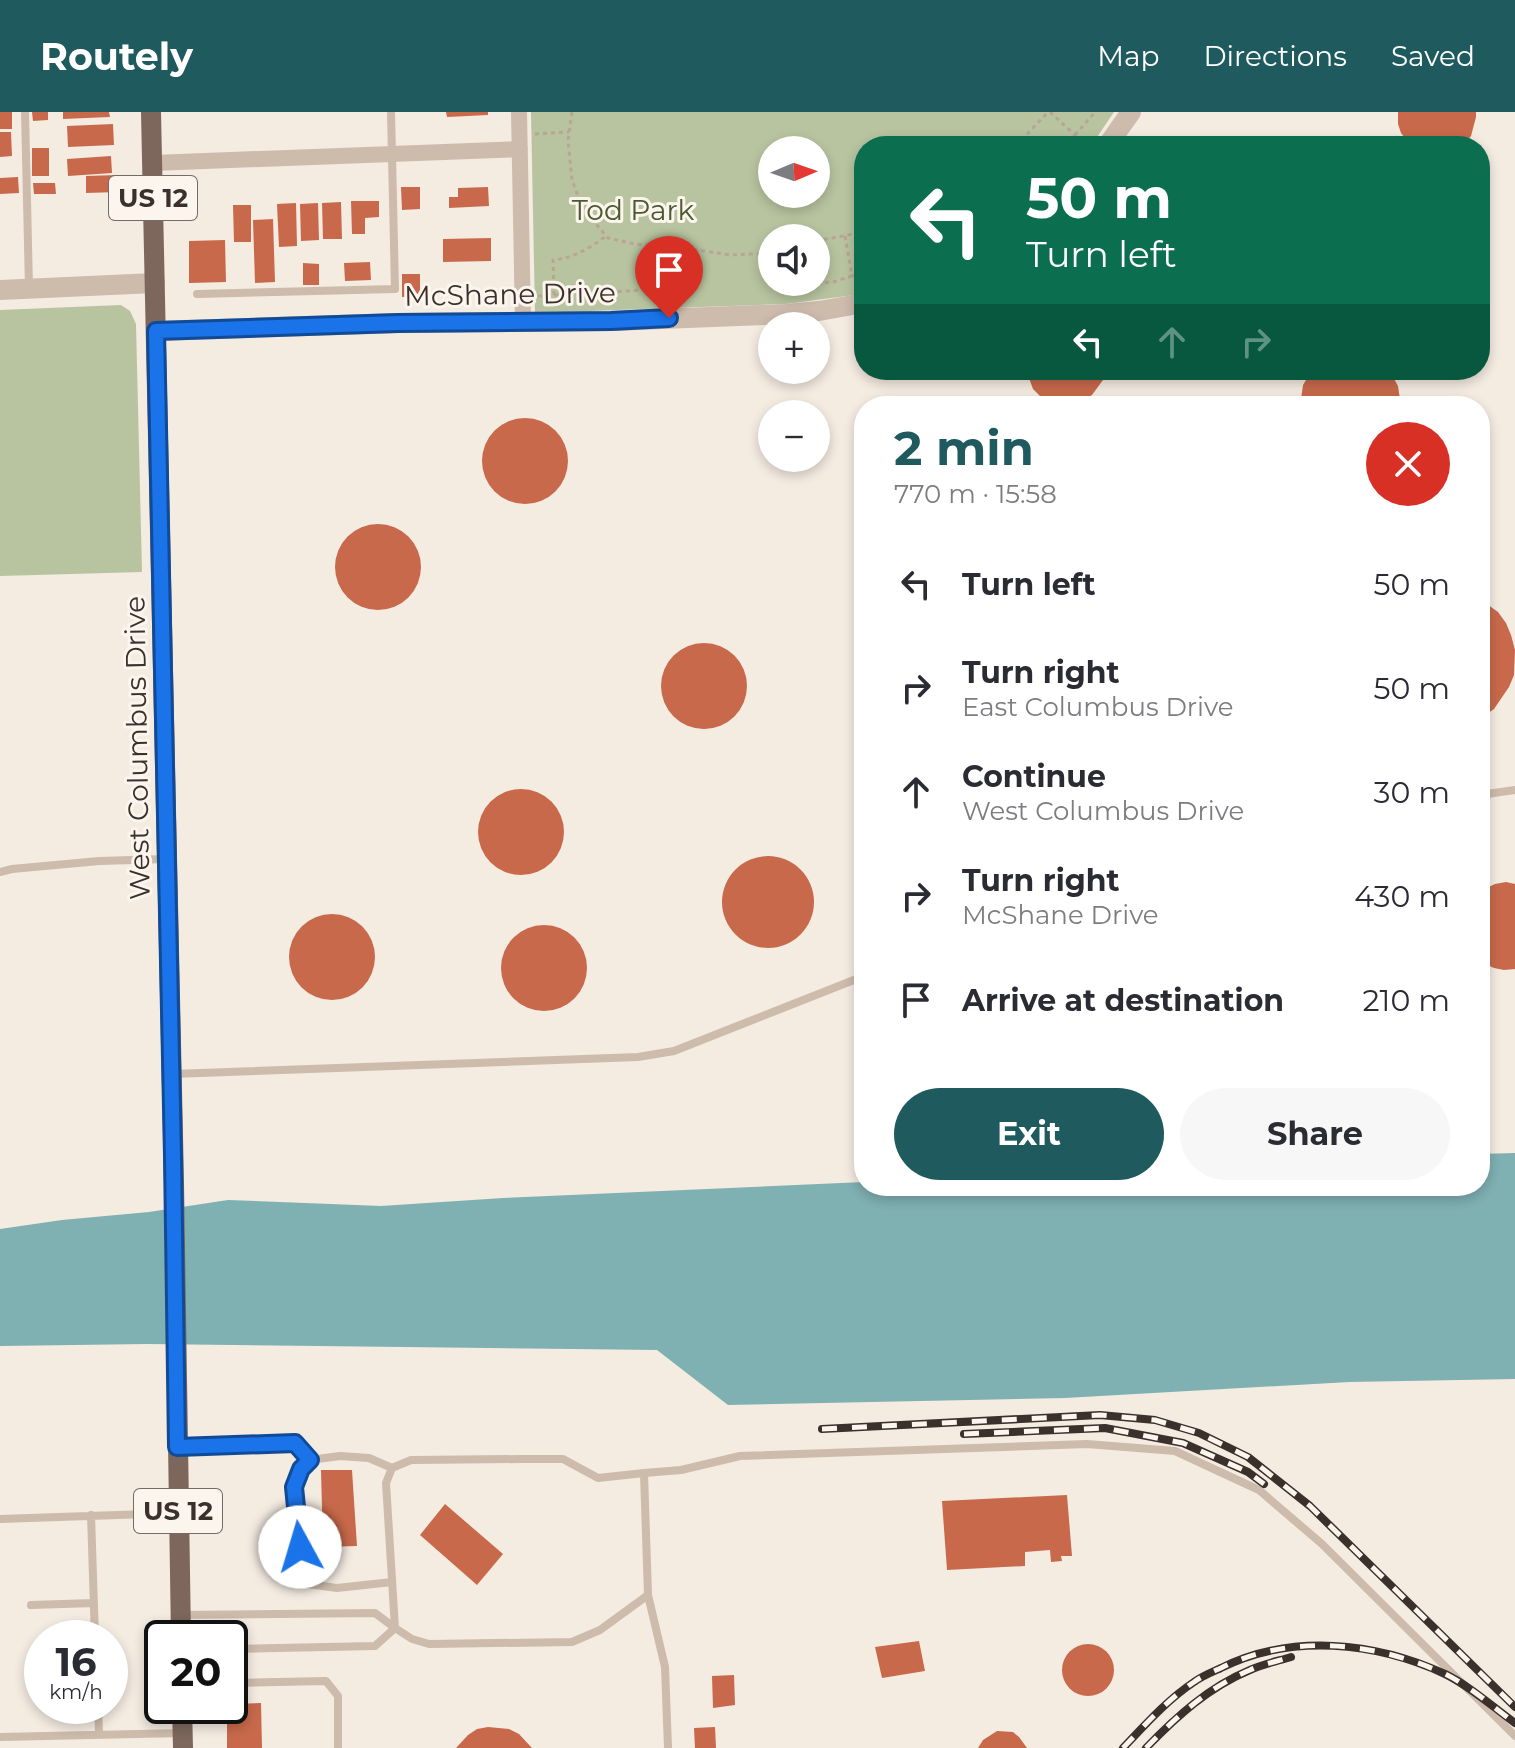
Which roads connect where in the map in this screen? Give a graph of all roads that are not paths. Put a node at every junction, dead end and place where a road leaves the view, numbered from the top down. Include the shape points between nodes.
1 (25, 112) edge
2 (151, 112) edge
3 (391, 112) edge
4 (519, 112) edge
5 (1131, 112) edge
6 (1114, 136) edge
7 (519, 142) junction
8 (392, 154) junction
9 (153, 163) junction
10 (155, 283) junction
11 (29, 288) junction
12 (0, 290) edge
13 (197, 294) dead end
14 (854, 305) edge
15 (523, 322) junction
16 (156, 331) junction
17 (1515, 790) edge
18 (1490, 794) edge
19 (167, 859) junction
20 (0, 872) edge
21 (854, 980) edge
22 (172, 1074) junction
23 (177, 1447) junction
24 (310, 1460) junction
25 (392, 1468) junction
26 (644, 1473) junction
27 (178, 1513) junction
28 (91, 1515) junction
29 (0, 1519) edge
30 (392, 1582) junction
31 (648, 1595) junction
32 (94, 1603) junction
33 (31, 1605) dead end
34 (181, 1615) junction
35 (94, 1620) edge
36 (181, 1620) edge
37 (395, 1628) junction
38 (248, 1649) edge
39 (248, 1683) edge
40 (99, 1724) edge
41 (99, 1734) junction
42 (1515, 1736) edge
43 (0, 1737) edge
44 (183, 1741) edge
45 (338, 1748) edge
46 (668, 1748) edge

1 - 11 lane
2 - 9 main road, West Columbus Drive / US 12
3 - 8 lane
4 - 7 street
5 - 6 street
7 - 8 street
7 - 15 street
8 - 9 street
8 - 13 lane via 395,289
9 - 10 main road, West Columbus Drive / US 12
10 - 11 street
10 - 16 main road, West Columbus Drive / US 12
11 - 12 street
14 - 15 street, McShane Drive via 786,314
15 - 16 street, McShane Drive
16 - 19 main road, West Columbus Drive / US 12
17 - 18 lane
19 - 20 lane
19 - 22 main road, West Columbus Drive / US 12
21 - 22 lane via 674,1051 638,1057
22 - 23 main road, West Columbus Drive / US 12
23 - 24 lane via 295,1443
23 - 27 main road, US 12
24 - 25 lane via 369,1458
24 - 30 lane via 294,1487 303,1577 308,1584 337,1588
25 - 26 lane via 411,1460 563,1459 598,1478
25 - 30 lane via 386,1483
26 - 31 lane
26 - 42 lane via 740,1456 1087,1444 1175,1451 1259,1490 1322,1544
27 - 28 lane
27 - 34 main road, US 12
28 - 29 lane
28 - 32 lane
30 - 37 lane
31 - 37 lane via 600,1630 572,1642 429,1644
31 - 46 lane via 665,1667
32 - 33 lane
32 - 35 lane
34 - 36 main road, US 12
34 - 37 lane via 375,1613
37 - 38 lane via 375,1646
39 - 45 lane via 326,1681 338,1696
40 - 41 lane
41 - 43 lane
41 - 44 lane

